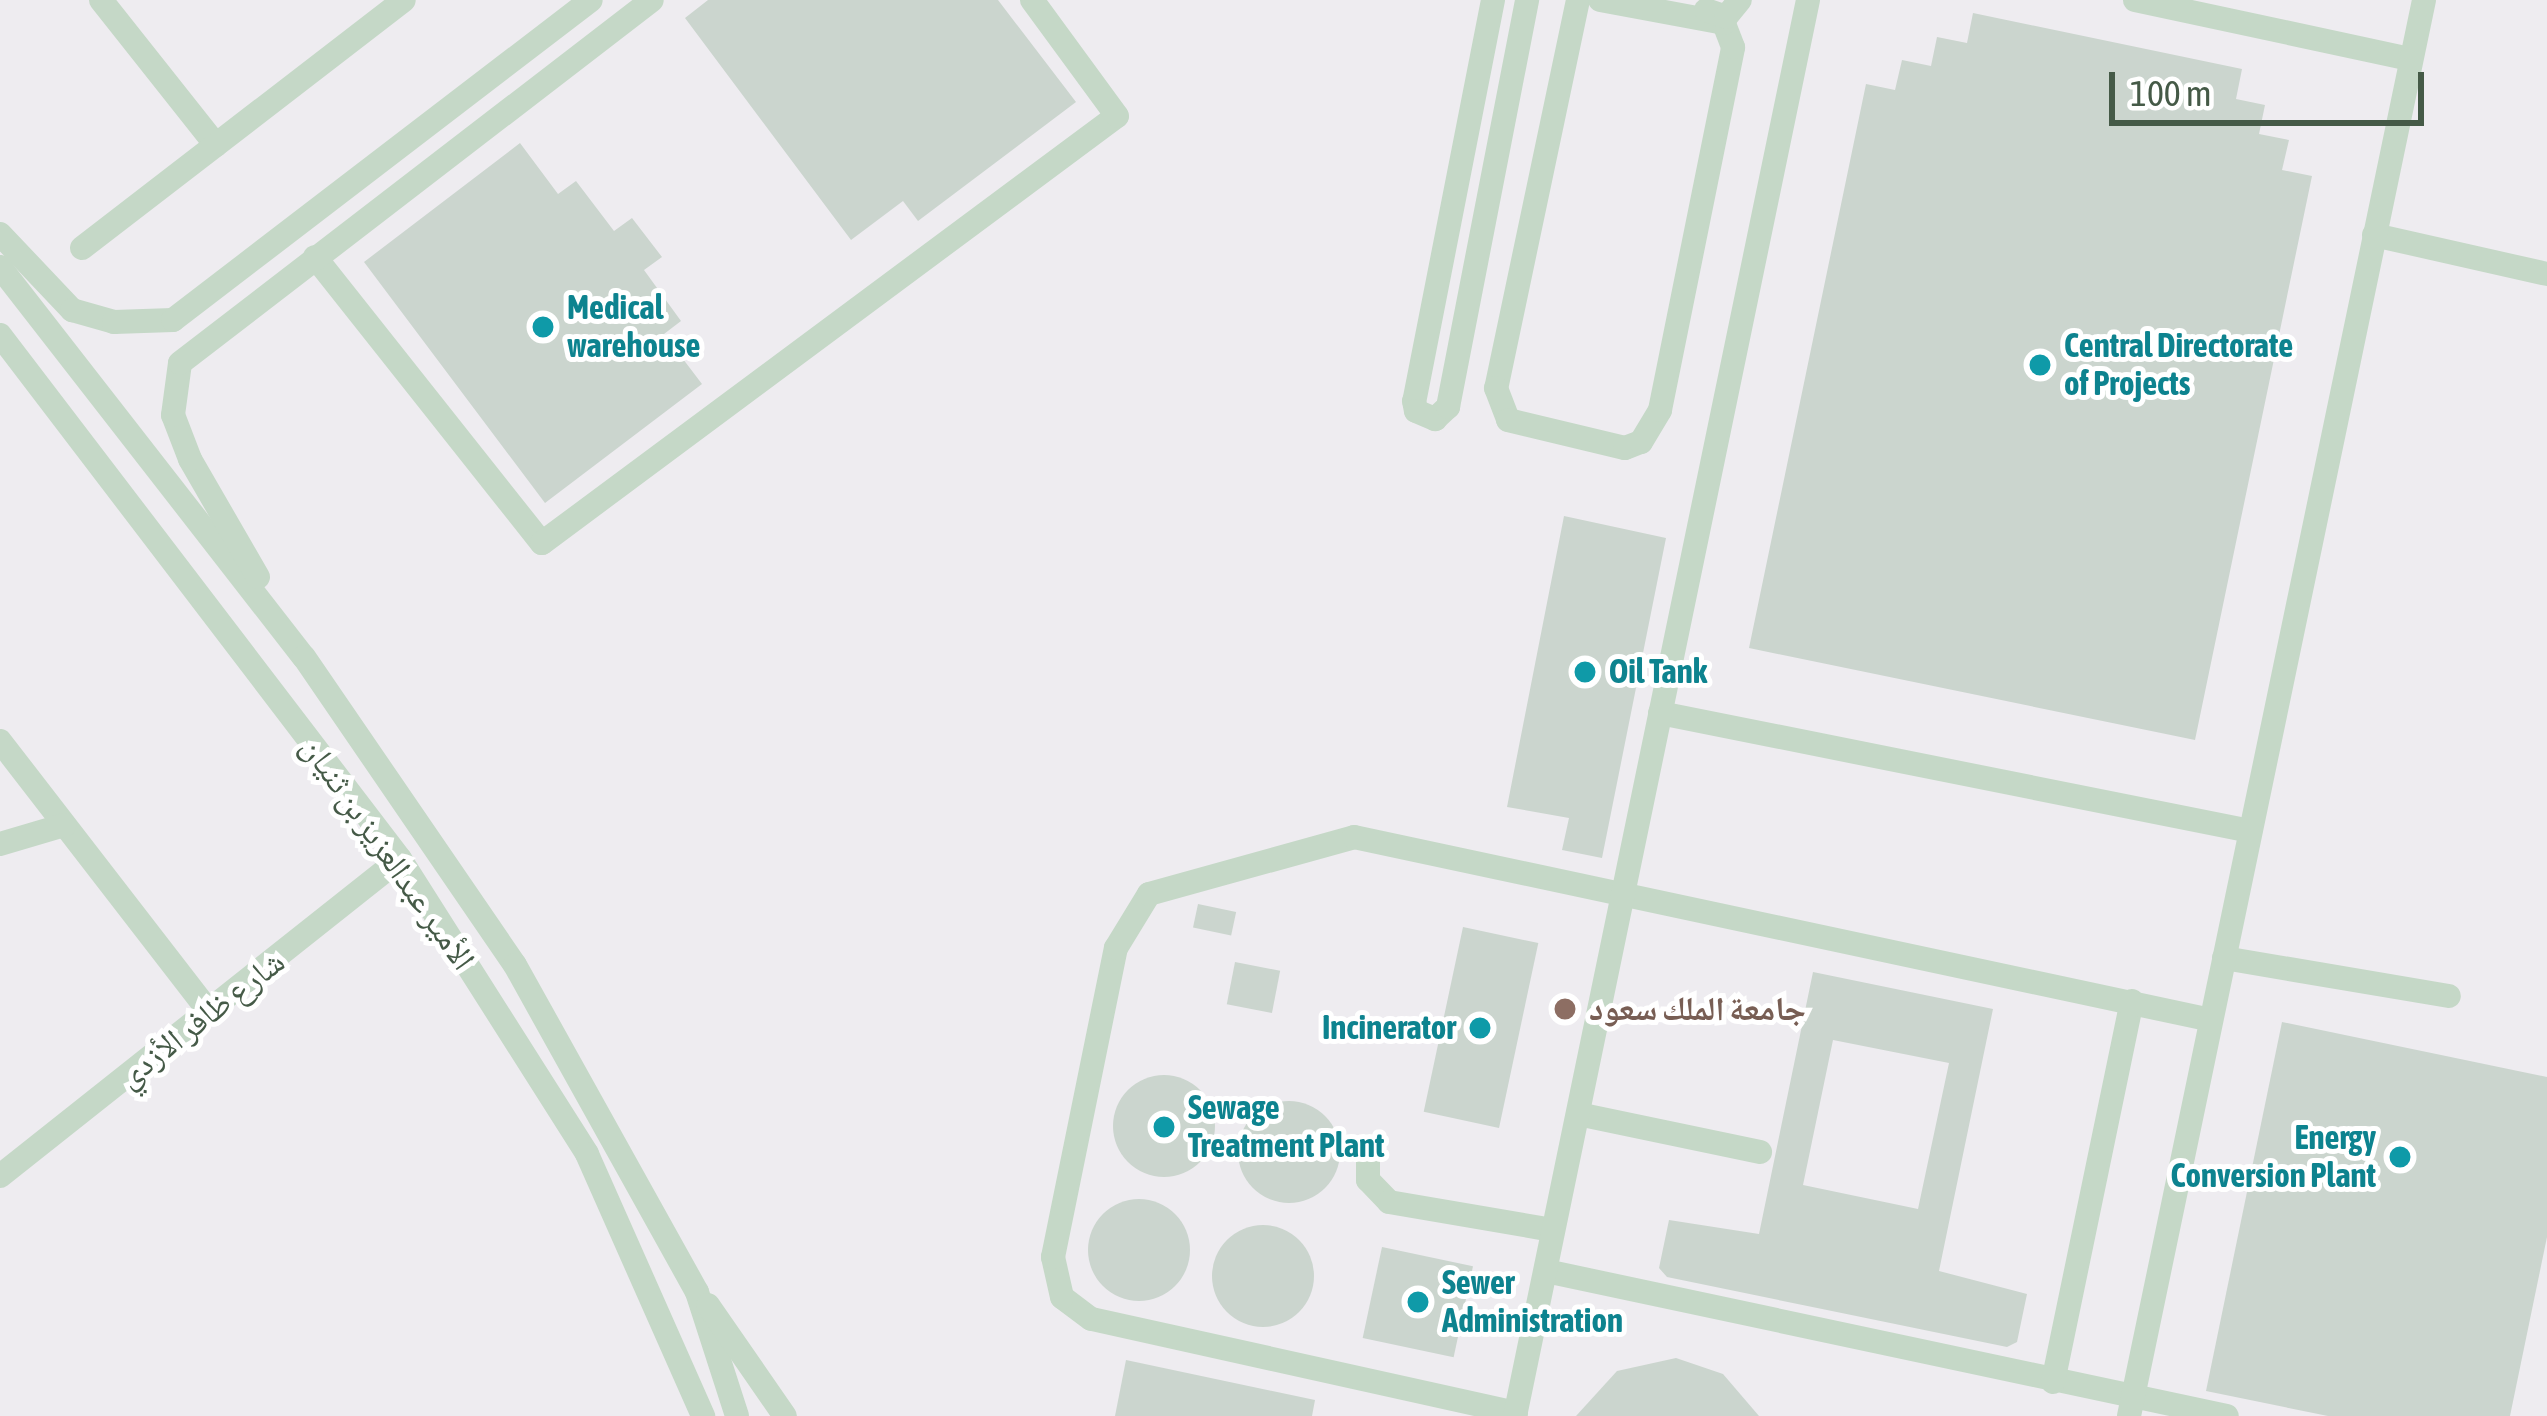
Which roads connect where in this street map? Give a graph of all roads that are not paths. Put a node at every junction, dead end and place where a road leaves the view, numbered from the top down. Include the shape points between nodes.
1 (100, 0) edge
2 (404, 0) edge
3 (591, 0) edge
4 (652, 0) edge
5 (1032, 0) edge
6 (1493, 0) edge
7 (1527, 0) edge
8 (1578, 0) edge
9 (1600, 0) edge
10 (1670, 0) edge
11 (1740, 0) edge
12 (1808, 0) edge
13 (2135, 0) edge
14 (2424, 0) edge
15 (547, 34) junction
16 (2410, 59) junction
17 (568, 63) junction
18 (216, 146) junction
19 (0, 234) edge
20 (2374, 235) junction
21 (82, 248) dead end
22 (315, 257) junction
23 (0, 267) edge
24 (2547, 274) edge
25 (206, 294) junction
26 (230, 324) junction
27 (0, 334) edge
28 (304, 657) junction
29 (1660, 713) junction
30 (0, 741) edge
31 (64, 825) junction
32 (2250, 831) junction
33 (0, 844) edge
34 (400, 859) junction
35 (1627, 896) junction
36 (2224, 958) junction
37 (2449, 997) dead end
38 (2132, 1001) junction
39 (211, 1014) junction
40 (2211, 1020) junction
41 (1578, 1114) junction
42 (1368, 1146) dead end
43 (1760, 1152) dead end
44 (0, 1176) edge
45 (1552, 1230) junction
46 (1546, 1271) junction
47 (697, 1292) junction
48 (2053, 1382) junction
49 (2131, 1407) edge
50 (1515, 1414) edge
51 (703, 1416) edge
52 (737, 1416) edge
53 (785, 1416) edge
54 (2227, 1416) edge

1 - 18 street
2 - 18 street
3 - 15 street
4 - 17 street
5 - 22 street via 1117,116 542,544
6 - 7 street via 1414,400 1416,411 1435,419 1448,407
8 - 9 street via 1496,388 1508,420 1625,448 1641,442 1660,410 1733,47 1724,23
10 - 11 street via 1726,16
12 - 29 street
13 - 16 street
14 - 16 street
15 - 17 street
15 - 25 street
16 - 20 street
17 - 22 street
18 - 21 street
19 - 25 street via 72,310 114,322 172,320
20 - 24 street
20 - 32 street
22 - 26 street
23 - 28 street, الأمير عبدالعزيز بن ثنيان
25 - 26 street
26 - 28 street via 180,363 173,415
27 - 34 street, الأمير عبدالعزيز بن ثنيان
28 - 47 street, الأمير عبدالعزيز بن ثنيان via 515,964
29 - 32 street
29 - 35 street
30 - 31 street
31 - 33 street
31 - 39 street
32 - 36 street
34 - 39 street, شارع ظافر الأزدي
34 - 51 street, الأمير عبدالعزيز بن ثنيان via 587,1154
35 - 38 street
35 - 41 street
35 - 50 street via 1335,837 1161,887 1134,910 1116,948 1053,1257 1067,1304 1091,1319
36 - 37 street
36 - 40 street
38 - 40 street
38 - 48 street
39 - 44 street, شارع ظافر الأزدي
40 - 49 street
41 - 43 street
41 - 45 street
42 - 45 street via 1368,1180 1389,1202
45 - 46 street
46 - 48 street
46 - 50 street
47 - 52 street, الأمير عبدالعزيز بن ثنيان
47 - 53 street, الأمير عبدالعزيز بن ثنيان
48 - 49 street
49 - 54 street

